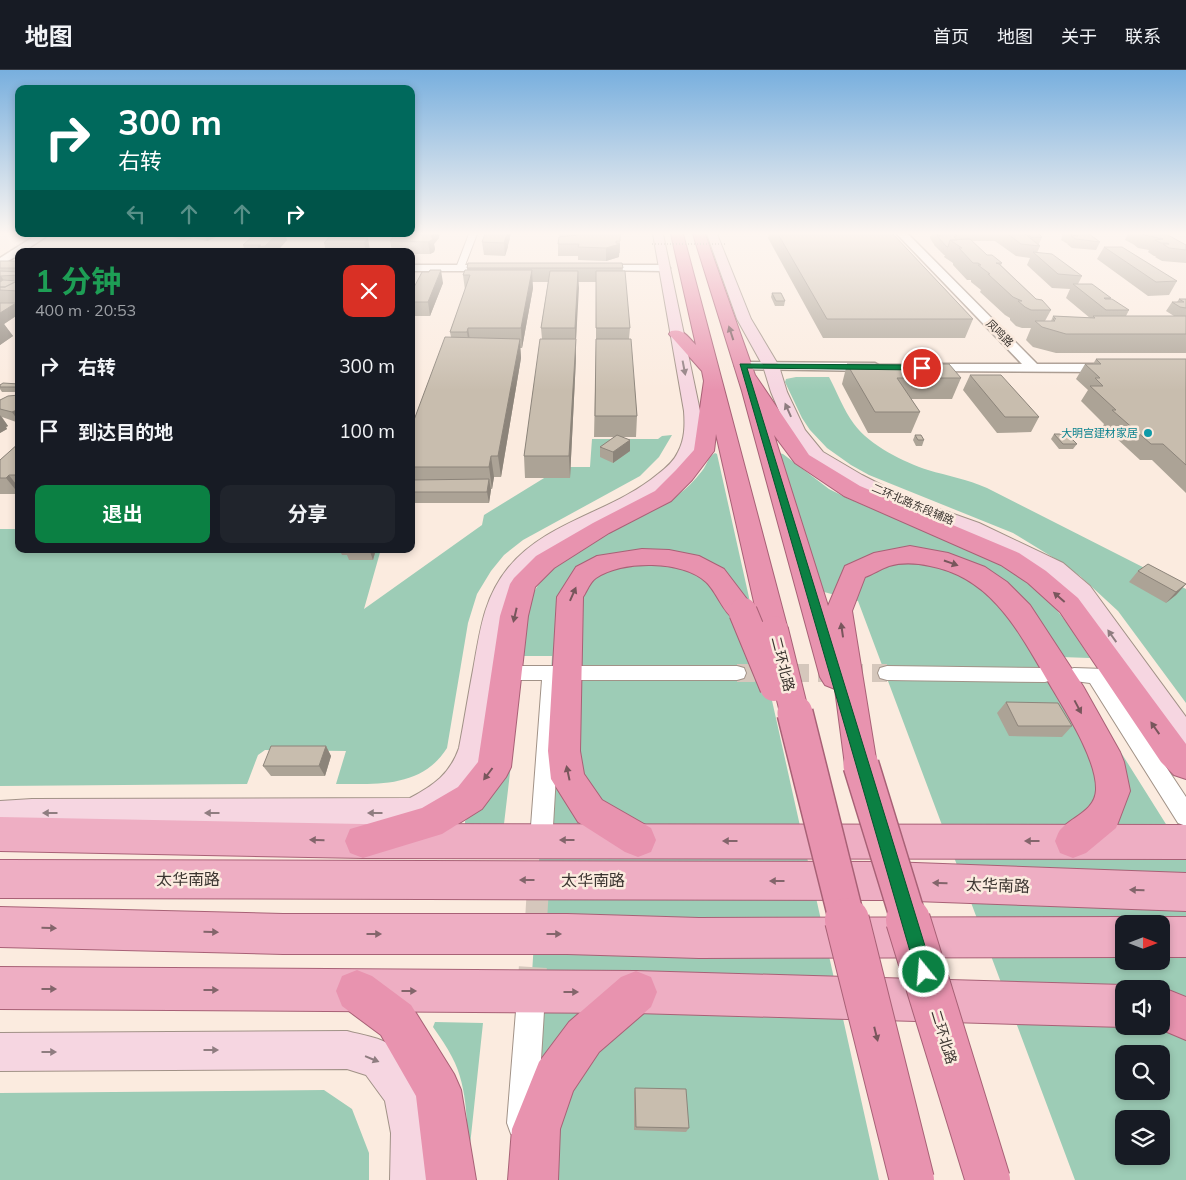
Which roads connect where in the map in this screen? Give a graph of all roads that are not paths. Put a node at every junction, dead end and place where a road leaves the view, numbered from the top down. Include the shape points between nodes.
1 (668, 286) edge
2 (689, 286) edge
3 (716, 286) edge
4 (733, 286) edge
5 (953, 286) edge
6 (677, 334) junction
7 (771, 366) junction
8 (888, 367) edge
9 (908, 367) edge
10 (1034, 368) junction
11 (1120, 368) edge
12 (744, 370) junction
13 (711, 377) junction
14 (758, 621) junction
15 (520, 673) dead end
16 (580, 673) dead end
17 (737, 673) tunnel mouth
18 (887, 674) tunnel mouth
19 (1045, 675) dead end
20 (1074, 675) dead end
21 (1186, 739) edge
22 (861, 765) junction
23 (1186, 765) edge
24 (0, 815) edge
25 (1186, 816) edge
26 (542, 826) tunnel mouth
27 (0, 834) edge
28 (638, 840) junction
29 (363, 841) junction
30 (1073, 841) junction
31 (1186, 842) edge
32 (0, 879) edge
33 (1186, 892) edge
34 (0, 927) edge
35 (1115, 937) edge
36 (1170, 937) edge
37 (1186, 937) edge
38 (0, 988) edge
39 (357, 991) junction
40 (636, 992) junction
41 (1115, 1006) edge
42 (1186, 1006) edge
43 (1170, 1007) edge
44 (530, 1011) tunnel mouth
45 (1170, 1011) edge
46 (1186, 1019) edge
47 (0, 1052) edge
48 (411, 1180) edge
49 (451, 1180) edge
50 (519, 1180) edge
51 (533, 1180) edge
52 (912, 1180) edge
53 (988, 1180) edge

1 - 6 main road
2 - 13 highway, 二环北路
12 -> 3 highway, 二环北路
4 - 7 main road, 二环北路东段辅路 via 744,319
5 - 10 street, 凤鸣路
6 - 13 highway
6 -> 24 main road via 694,426 686,455 658,484 550,543 517,571 502,591 495,613 489,673 473,748 465,771 442,796 413,812
7 - 8 street
7 - 12 street
21 -> 7 main road, 二环北路东段辅路 via 1136,676 1082,592 1054,568 1021,550 896,500 818,456 797,432
9 - 10 street
10 - 11 street
12 - 22 highway, 二环北路
23 -> 12 highway via 1172,752 1069,605 1037,576 1010,559 852,491 802,459
13 - 14 highway, 二环北路
13 -> 29 highway via 704,450 684,475 663,496 545,562 523,584 514,616 494,767 470,798 430,822
28 -> 14 highway via 590,811 568,779 564,751 570,597 585,573 606,562 642,557 669,558 690,562 715,575
14 -> 52 highway, 二环北路, bridge via 809,768
15 - 26 street via 553,673
16 - 17 street
18 - 19 street
20 - 25 street via 1100,676
22 -> 30 highway via 840,611 854,572 883,559 910,554 948,561 976,573 998,588 1020,612 1072,695 1108,762 1113,791 1104,817
22 - 53 highway, 二环北路, bridge
29 -> 27 main road
28 -> 29 main road
30 -> 28 main road
30 - 31 main road
33 -> 32 main road, 太华南路 via 888,881
34 -> 35 main road via 273,934 567,934 699,938
36 - 37 main road
38 -> 39 main road
39 -> 40 main road
39 - 49 highway via 396,1020 438,1090
40 - 41 main road
40 - 51 highway via 584,1037 555,1078 536,1130
42 - 43 main road
44 - 50 street
45 - 46 highway
47 -> 48 main road via 347,1050 379,1060 400,1089 412,1128

